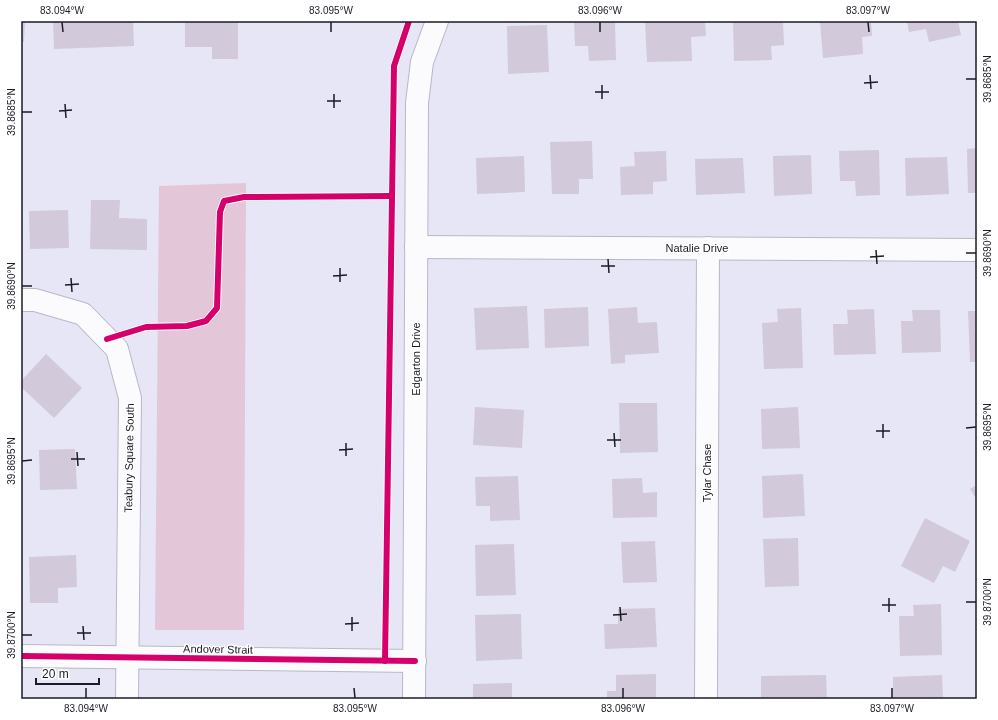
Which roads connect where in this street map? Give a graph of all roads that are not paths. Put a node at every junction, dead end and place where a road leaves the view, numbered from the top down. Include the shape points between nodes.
1 (437, 21) edge
2 (416, 246) junction
3 (708, 248) junction
4 (977, 250) edge
5 (21, 300) edge
6 (21, 656) edge
7 (127, 657) junction
8 (415, 661) junction
9 (127, 699) edge
10 (414, 699) edge
11 (706, 699) edge

1 - 2 street, Edgarton Drive via 422,62 417,103
2 - 3 street, Natalie Drive
2 - 8 street, Edgarton Drive
3 - 4 street, Natalie Drive
3 - 11 street, Tylar Chase
5 - 7 street, Teabury Square South via 35,300 83,314 117,349 130,398
6 - 7 street, Andover Strait
7 - 8 street, Andover Strait
7 - 9 street, Teabury Square South
8 - 10 street, Edgarton Drive

